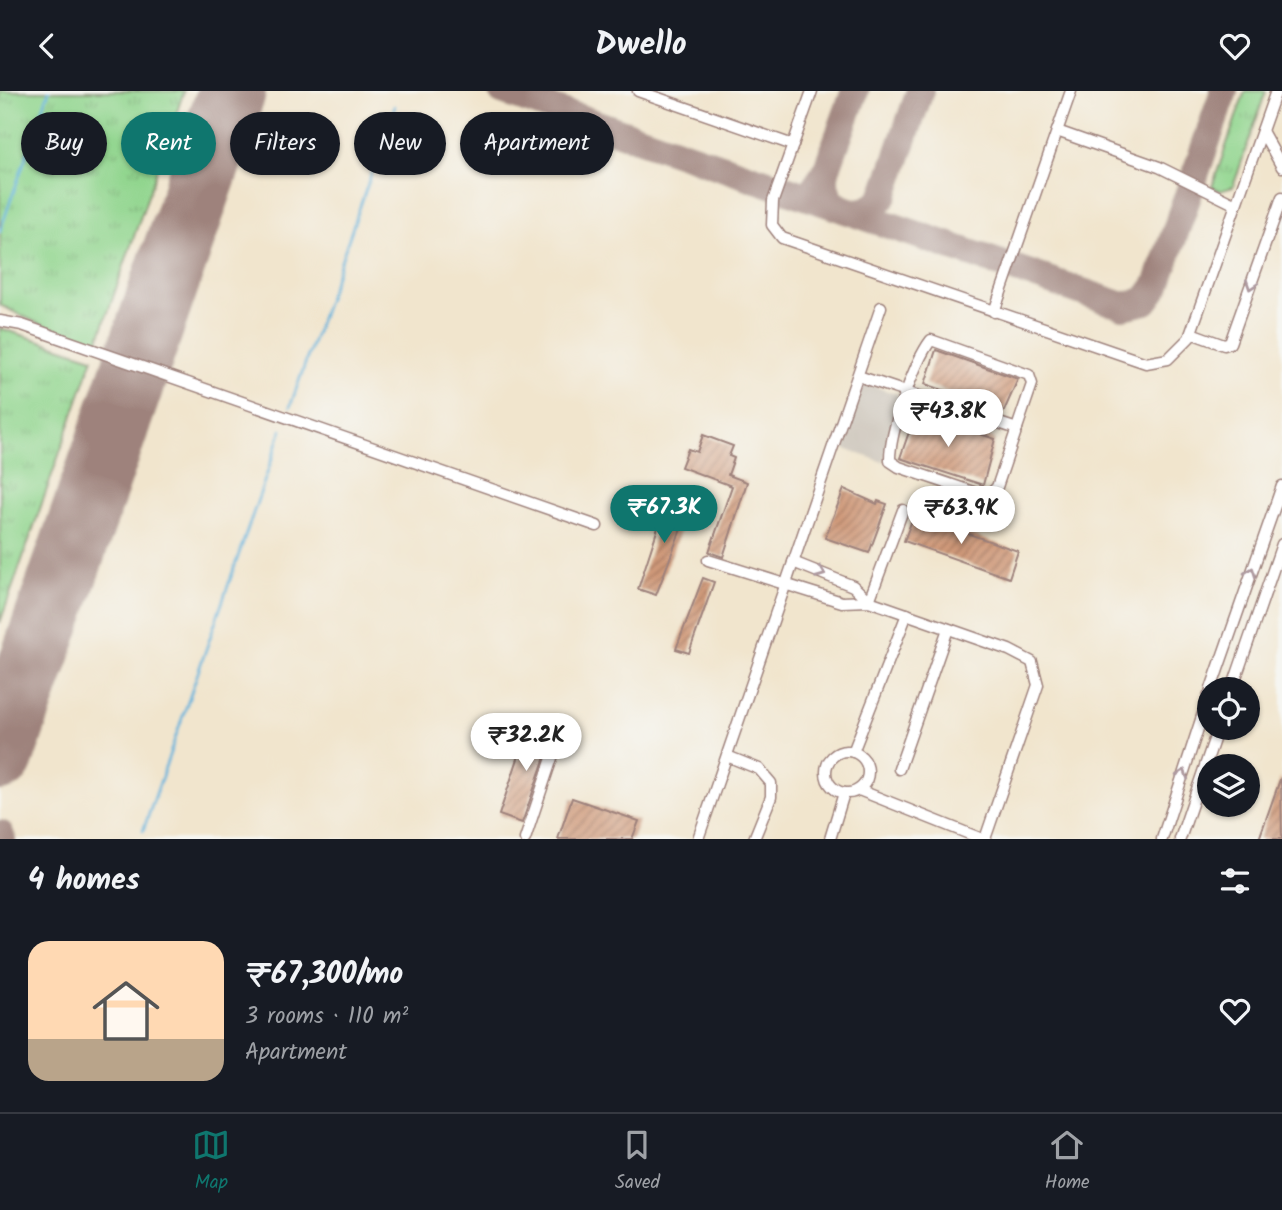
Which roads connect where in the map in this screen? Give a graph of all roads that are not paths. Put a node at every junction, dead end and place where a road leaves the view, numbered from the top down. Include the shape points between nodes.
1 (638, 91) edge
2 (812, 91) edge
3 (1071, 91) edge
4 (1276, 91) edge
5 (1057, 131) junction
6 (1262, 131) junction
7 (793, 145) junction
8 (1282, 167) edge
9 (1282, 197) edge
10 (1236, 205) junction
11 (881, 307) dead end
12 (994, 312) junction
13 (0, 314) edge
14 (0, 321) edge
15 (22, 325) junction
16 (1191, 333) junction
17 (858, 376) junction
18 (908, 393) junction
19 (1017, 429) junction
20 (1282, 486) edge
21 (903, 510) dead end
22 (597, 526) dead end
23 (1282, 544) edge
24 (708, 560) dead end
25 (793, 562) junction
26 (785, 586) junction
27 (869, 601) junction
28 (907, 614) junction
29 (948, 629) junction
30 (1228, 636) junction
31 (1248, 643) junction
32 (1215, 677) edge
33 (1235, 677) edge
34 (1197, 732) edge
35 (559, 737) dead end
36 (1214, 740) edge
37 (853, 752) junction
38 (727, 756) junction
39 (899, 769) dead end
40 (859, 790) junction
41 (844, 793) junction
42 (525, 839) edge
43 (698, 839) edge
44 (754, 839) edge
45 (830, 839) edge
46 (984, 839) edge
47 (1162, 839) edge
48 (1180, 839) edge

1 - 7 street
2 - 7 street
3 - 5 street
4 - 6 street
5 - 10 street via 1159,167
5 - 12 street
6 - 8 street
6 - 10 street
7 - 12 street via 771,215 782,238
9 -> 16 street via 1230,343
10 - 16 street
11 - 17 street
12 - 16 street via 1146,363 1177,353
13 - 15 street
14 - 15 street
15 - 22 street
17 - 18 street
17 - 25 street
18 - 19 street
18 - 19 street via 923,350 931,340 939,341 1029,375 1032,384
18 - 19 street via 890,461 982,495 997,487
30 -> 20 street
21 - 27 street
23 - 31 street
24 - 26 street
25 - 26 street
25 -> 27 street via 853,586
26 - 27 street via 842,602
26 - 38 street
27 - 28 street
28 - 29 street
28 - 37 street
29 - 39 street
29 - 46 street via 1023,656 1037,673 1038,685
30 - 31 street
30 - 32 street
31 - 33 street
47 -> 34 street
35 - 42 street
36 - 48 street
37 - 40 street via 868,769
37 - 41 street via 831,758 826,772 831,786
38 - 43 street
38 - 44 street via 759,769 771,783 771,797
40 - 41 street
40 - 46 street
41 - 45 street

